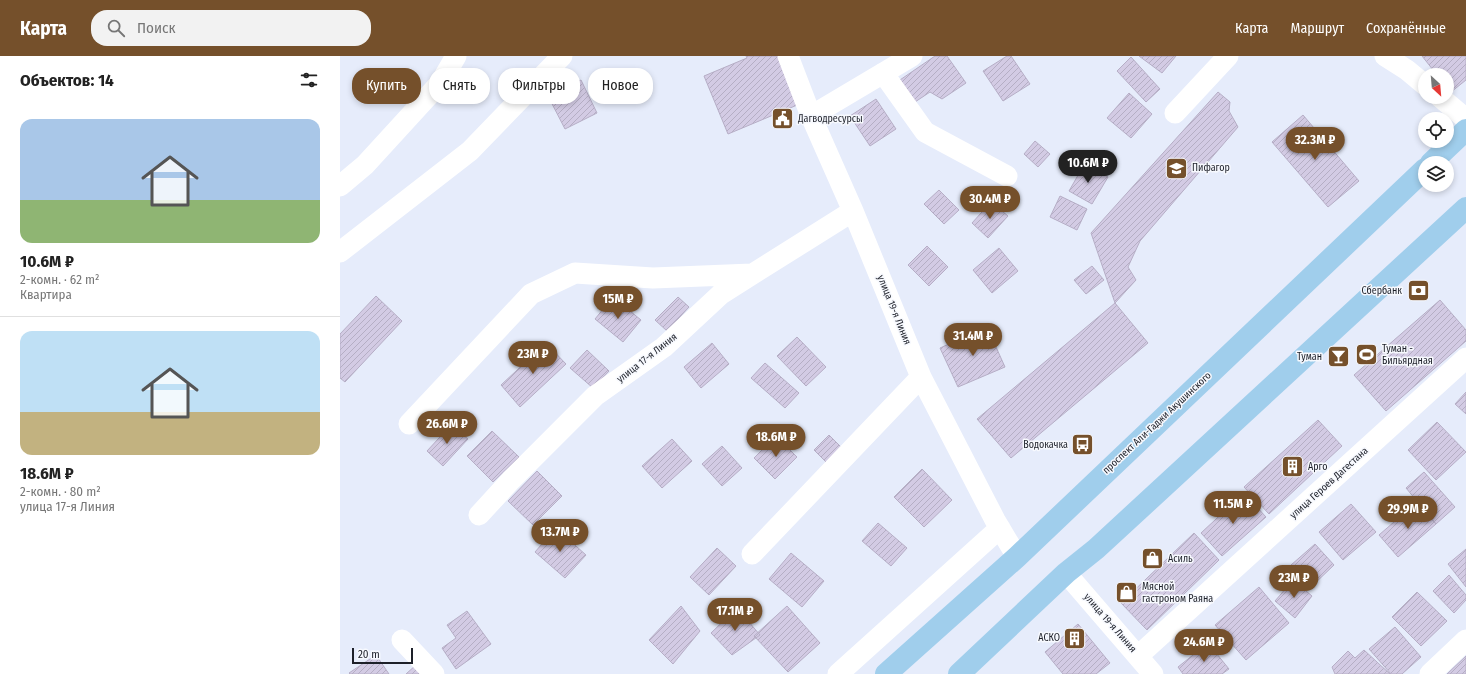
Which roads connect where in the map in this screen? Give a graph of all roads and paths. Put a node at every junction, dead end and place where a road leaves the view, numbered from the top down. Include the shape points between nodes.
1 (456, 56) edge
2 (562, 56) edge
3 (788, 56) edge
4 (912, 56) edge
5 (1228, 56) edge
6 (1385, 56) edge
7 (883, 73) junction
8 (1418, 79) edge
9 (1449, 104) edge
10 (1175, 113) dead end
11 (811, 116) junction
12 (1466, 118) edge
13 (1466, 130) edge
14 (1439, 156) edge
15 (1006, 176) dead end
16 (1418, 176) edge
17 (340, 186) edge
18 (1466, 208) edge
19 (853, 211) junction
20 (340, 252) edge
21 (753, 274) junction
22 (1466, 358) edge
23 (921, 377) junction
24 (409, 424) dead end
25 (479, 515) dead end
26 (1000, 528) junction
27 (752, 554) dead end
28 (1016, 557) junction
29 (1066, 573) junction
30 (402, 640) dead end
31 (1466, 640) edge
32 (1138, 656) junction
33 (434, 674) edge
34 (838, 674) edge
35 (886, 674) edge
36 (959, 674) edge
37 (1153, 674) edge
38 (1430, 674) edge

1 - 17 street via 441,82 365,165
2 - 20 street via 470,151
3 - 11 street, улица 19-я Линия
4 - 7 street
5 - 10 street
6 - 8 street
7 - 11 street
7 - 15 street via 926,132
9 - 12 street
11 - 19 street, улица 19-я Линия
13 - 14 main road
16 - 28 main road, проспект Али-Гаджи Акушинского
18 - 29 main road via 1096,549
19 - 21 street, улица 17-я Линия
19 - 23 street, улица 19-я Линия
21 - 24 street via 653,278 575,272 531,294
21 - 25 street, улица 17-я Линия via 721,294 664,347 595,396
22 - 32 street, улица Героев Дагестана
23 - 26 street, улица 19-я Линия
23 - 27 street
26 - 28 street, улица 19-я Линия
26 - 34 street
28 - 35 main road, проспект Али-Гаджи Акушинского
29 - 32 street, улица 19-я Линия
29 - 36 main road
30 - 33 street
31 - 38 street
32 - 37 street, улица 19-я Линия

